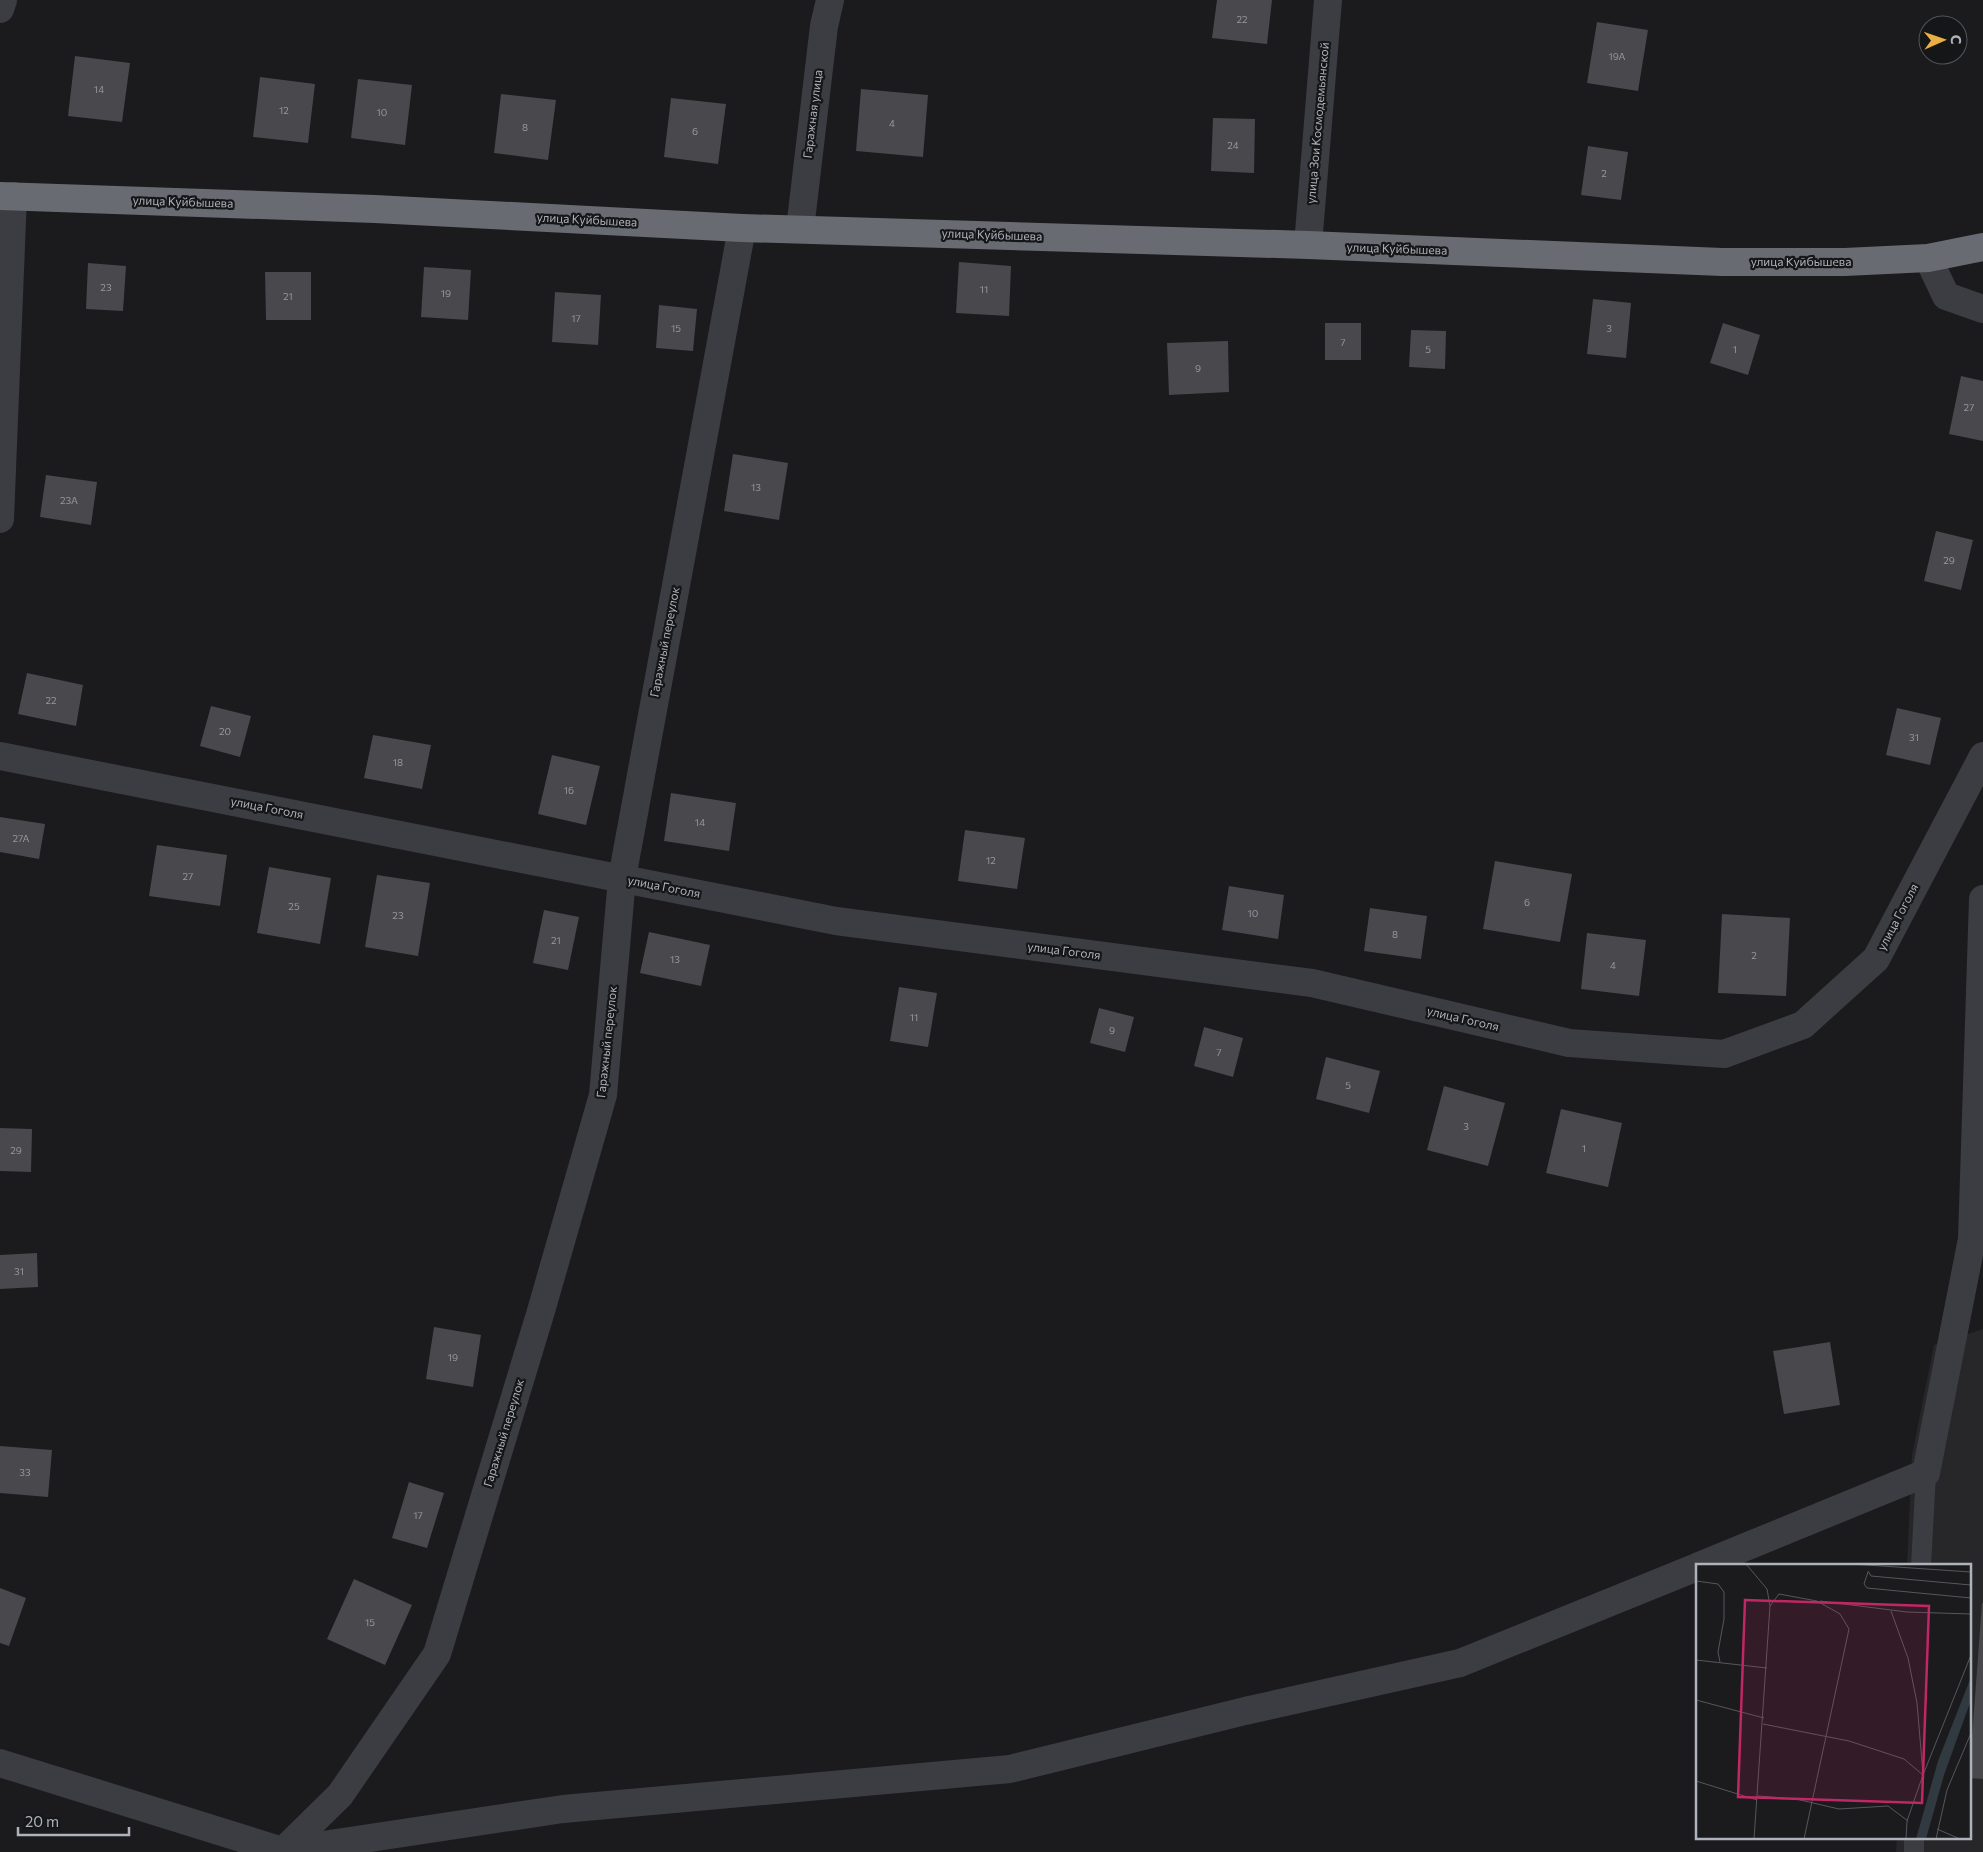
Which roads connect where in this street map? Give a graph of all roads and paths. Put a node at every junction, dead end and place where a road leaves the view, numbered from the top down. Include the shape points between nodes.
1 (3, 0) edge
2 (830, 0) edge
3 (1328, 0) edge
4 (0, 9) edge
5 (7, 196) edge
6 (742, 228) junction
7 (800, 229) junction
8 (1308, 245) junction
9 (1983, 247) edge
10 (1928, 258) junction
11 (1983, 309) edge
12 (0, 518) edge
13 (0, 756) edge
14 (1983, 756) edge
15 (622, 878) junction
16 (1983, 899) edge
17 (1926, 1473) junction
18 (1703, 1564) edge
19 (1921, 1564) edge
20 (1696, 1567) edge
21 (0, 1763) edge
22 (285, 1851) edge

1 - 4 street
2 - 7 street, Гаражная улица via 824,26
3 - 8 street, улица Зои Космодемьянской
5 - 6 highway, улица Куйбышева via 375,209
5 - 12 street
6 - 7 highway, улица Куйбышева
6 - 15 street, Гаражный переулок
7 - 8 highway, улица Куйбышева
8 - 10 highway, улица Куйбышева via 1722,262
9 - 10 highway, улица Куйбышева
10 - 11 street via 1946,296
13 - 15 street, улица Гоголя
14 - 15 street, улица Гоголя via 1876,960 1803,1025 1724,1054 1569,1044 1312,984 836,921
15 - 22 street, Гаражный переулок via 603,1095 437,1654 340,1795
16 - 17 street via 1972,1239
17 - 18 street
17 - 19 lane
20 - 22 street via 1460,1663 1245,1711 1010,1769 563,1809
21 - 22 street

